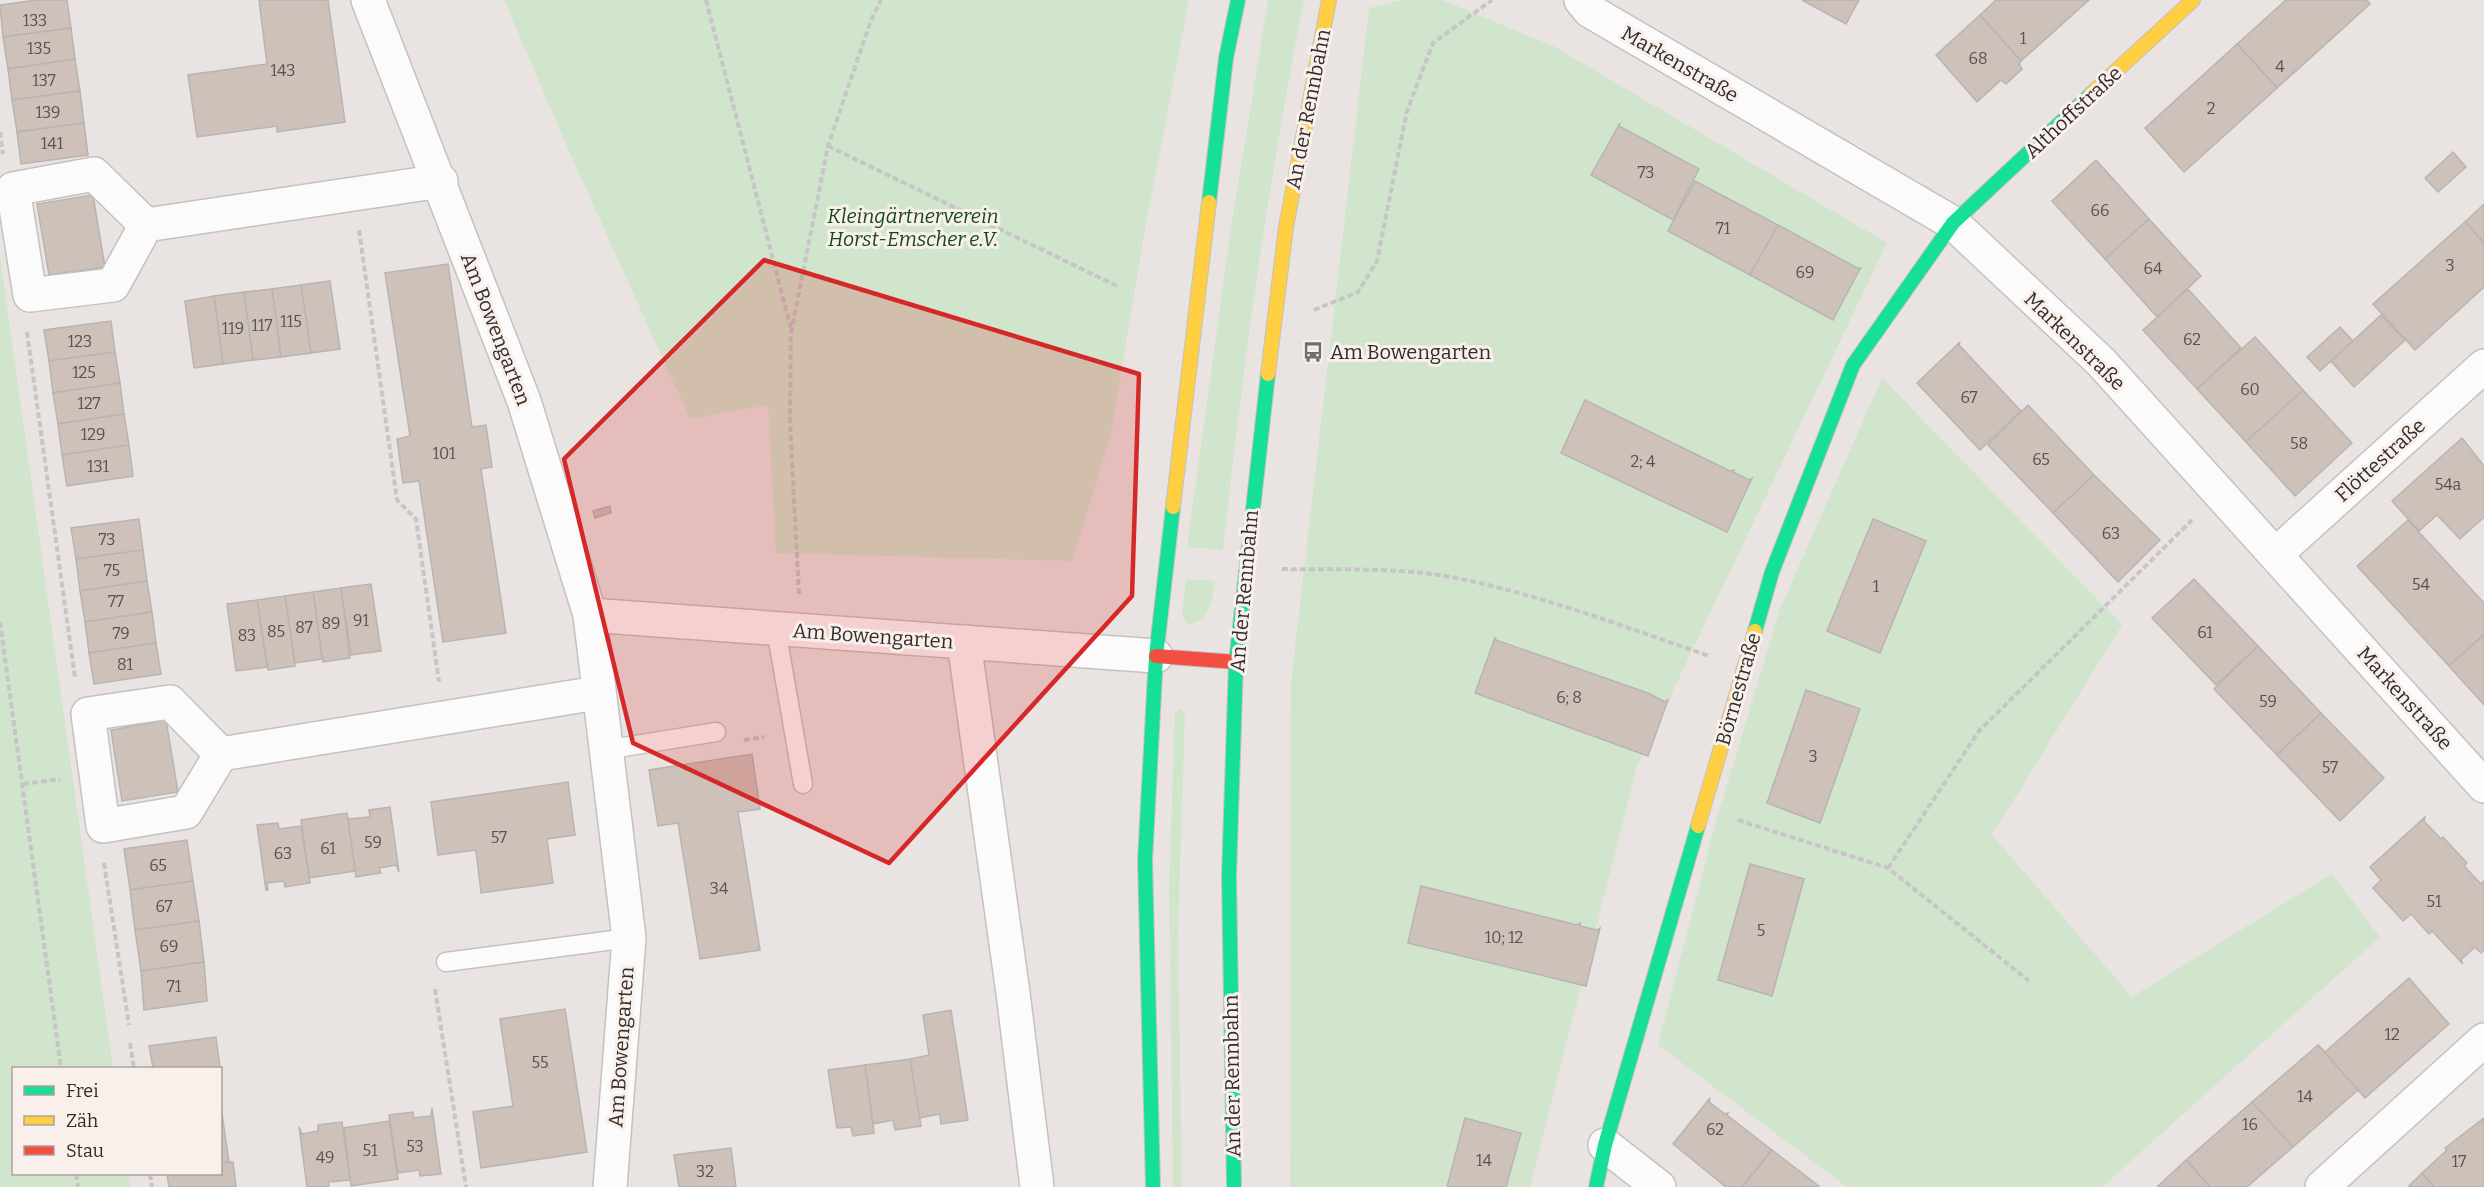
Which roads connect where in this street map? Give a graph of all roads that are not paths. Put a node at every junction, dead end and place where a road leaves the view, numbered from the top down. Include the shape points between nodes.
1 (368, 0) edge
2 (1238, 0) edge
3 (1329, 0) edge
4 (1581, 0) edge
5 (2193, 0) edge
6 (441, 181) junction
7 (1953, 223) junction
8 (146, 225) junction
9 (2484, 366) edge
10 (2276, 554) junction
11 (590, 615) junction
12 (789, 630) junction
13 (964, 642) junction
14 (1156, 656) junction
15 (1236, 662) junction
16 (597, 693) junction
17 (717, 732) road end
18 (605, 750) junction
19 (221, 754) junction
20 (803, 784) dead end
21 (2484, 786) edge
22 (629, 938) junction
23 (446, 962) road end
24 (2484, 1040) edge
25 (1605, 1145) junction
26 (610, 1187) edge
27 (1037, 1187) edge
28 (1153, 1187) edge
29 (1234, 1187) edge
30 (1596, 1187) edge
31 (1659, 1187) edge
32 (2322, 1187) edge

1 - 6 street, Am Bowengarten
2 - 14 main road via 1226,58
3 - 15 main road, An der Rennbahn via 1286,227
4 - 7 street, Markenstraße via 1590,11
5 - 7 main road, Althoffstraße
6 - 8 street
6 - 11 street, Am Bowengarten via 524,401
7 - 10 street, Markenstraße via 2101,362
7 - 25 main road, Börnestraße via 1853,366 1772,572
8 - 8 street via 94,174 13,189 30,295 112,285
9 - 10 street, Flöttestraße
10 - 21 street, Markenstraße
11 - 12 street, Am Bowengarten
11 - 16 street, Am Bowengarten
12 - 13 street, Am Bowengarten
12 - 20 lane via 795,732
13 - 14 street, Am Bowengarten
13 - 27 street
14 - 15 main road
14 - 28 main road via 1145,860
15 - 29 main road, An der Rennbahn via 1229,876
16 - 18 street, Am Bowengarten
16 - 19 street
17 - 18 lane
18 - 22 street, Am Bowengarten
19 - 19 street via 170,702 88,714 103,826 186,812
22 - 23 lane
22 - 26 street, Am Bowengarten
24 - 32 street
25 - 30 main road, Börnestraße
25 - 31 street

